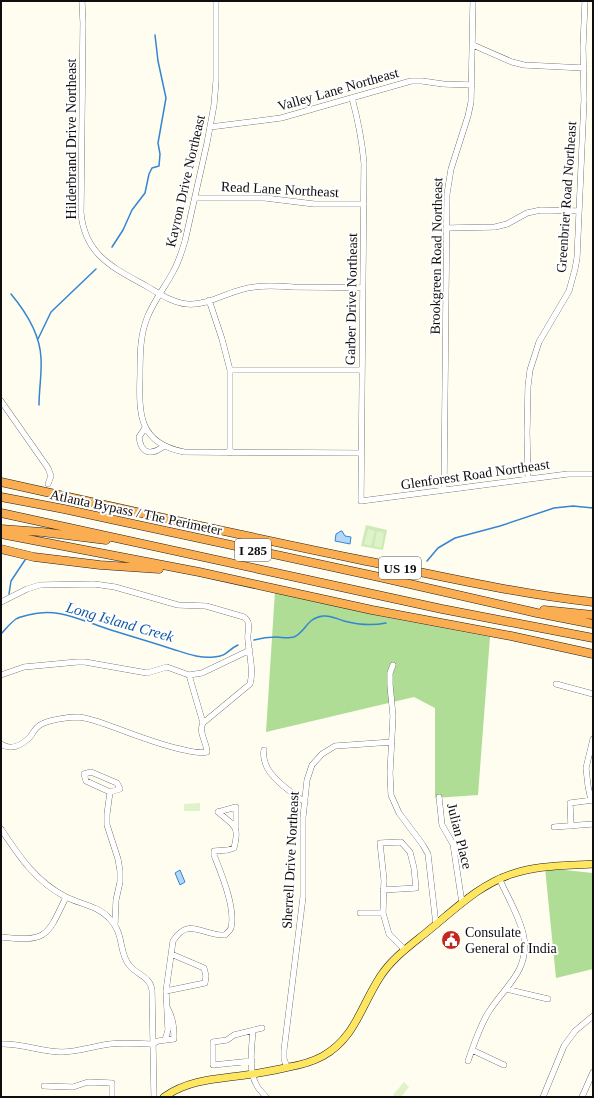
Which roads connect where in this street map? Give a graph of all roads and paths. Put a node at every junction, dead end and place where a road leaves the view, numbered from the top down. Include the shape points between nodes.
1 (82, 1) edge
2 (216, 1) edge
3 (474, 1) edge
4 (585, 1) edge
5 (473, 45) junction
6 (584, 68) junction
7 (472, 85) junction
8 (352, 98) junction
9 (210, 127) junction
10 (195, 198) junction
11 (364, 204) junction
12 (579, 211) junction
13 (447, 228) junction
14 (363, 288) junction
15 (160, 294) junction
16 (209, 300) junction
17 (230, 370) junction
18 (362, 370) junction
19 (1, 401) edge
20 (146, 428) junction
21 (164, 446) junction
22 (230, 453) junction
23 (361, 453) junction
24 (593, 474) edge
25 (528, 479) junction
26 (1, 482) edge
27 (48, 484) dead end
28 (444, 490) junction
29 (1, 497) edge
30 (361, 501) joint
31 (1, 512) edge
32 (1, 529) edge
33 (1, 534) edge
34 (143, 543) junction
35 (1, 548) edge
36 (199, 572) junction
37 (1, 602) edge
38 (593, 602) edge
39 (492, 603) junction
40 (593, 615) edge
41 (593, 624) edge
42 (593, 638) edge
43 (250, 650) junction
44 (593, 656) edge
45 (393, 665) dead end
46 (1, 675) edge
47 (189, 675) junction
48 (556, 684) dead end
49 (593, 694) edge
50 (203, 724) junction
51 (593, 738) edge
52 (392, 742) junction
53 (1, 744) edge
54 (264, 750) dead end
55 (110, 792) junction
56 (438, 797) dead end
57 (592, 800) edge
58 (305, 802) junction
59 (593, 824) edge
60 (554, 826) dead end
61 (572, 826) junction
62 (236, 828) dead end
63 (1, 829) edge
64 (593, 864) edge
65 (499, 878) junction
66 (383, 890) junction
67 (66, 897) junction
68 (462, 903) junction
69 (383, 913) junction
70 (360, 914) dead end
71 (115, 925) junction
72 (436, 925) junction
73 (1, 937) edge
74 (405, 950) junction
75 (171, 954) junction
76 (506, 989) junction
77 (166, 991) junction
78 (548, 999) dead end
79 (593, 1016) edge
80 (262, 1028) dead end
81 (253, 1030) junction
82 (1, 1044) edge
83 (153, 1044) junction
84 (472, 1050) junction
85 (252, 1061) junction
86 (468, 1061) dead end
87 (504, 1065) dead end
88 (287, 1067) junction
89 (593, 1072) edge
90 (253, 1074) junction
91 (44, 1086) dead end
92 (112, 1097) edge
93 (154, 1097) edge
94 (164, 1097) edge
95 (266, 1097) edge
96 (543, 1097) edge
97 (582, 1097) edge

1 - 15 street, Hilderbrand Drive Northeast via 83,228 91,246 104,261
2 - 9 street, Kayron Drive Northeast via 216,81
3 - 5 street, Brookgreen Road Northeast
4 - 6 street, Greenbrier Road Northeast
5 - 6 street via 524,65
5 - 7 street, Brookgreen Road Northeast
6 - 12 street, Greenbrier Road Northeast
7 - 8 street, Valley Lane Northeast via 411,81
7 - 13 street, Brookgreen Road Northeast via 468,116 449,177
8 - 9 street, Valley Lane Northeast via 281,118
8 - 11 street, Garber Drive Northeast via 362,144
9 - 10 street, Kayron Drive Northeast
10 - 11 street, Read Lane Northeast via 265,198 314,204
10 - 15 street, Kayron Drive Northeast via 182,254
11 - 14 street, Garber Drive Northeast
12 - 13 street via 540,210 495,227
12 - 25 street, Greenbrier Road Northeast via 577,258 573,280 564,301 539,342 530,370 526,432
13 - 28 street, Brookgreen Road Northeast
14 - 16 street, Hilderbrand Drive Northeast via 255,286
14 - 18 street, Garber Drive Northeast
15 - 16 street, Hilderbrand Drive Northeast via 184,304 197,304
15 - 20 street, Kayron Drive Northeast via 147,319 140,346 139,407
16 - 17 street
17 - 18 street
17 - 22 street
18 - 23 street, Garber Drive Northeast
19 - 27 street via 48,468
20 - 21 street, Kayron Drive Northeast via 153,438
20 - 21 street via 139,437 145,451 157,452
21 - 22 street, Kayron Drive Northeast via 184,452
22 - 23 street, Kayron Drive Northeast
23 - 30 street, Garber Drive Northeast
24 - 25 street, Glenforest Road Northeast
25 - 28 street, Glenforest Road Northeast
26 - 38 highway, US 19 via 468,582 546,597
28 - 30 street, Glenforest Road Northeast
29 - 39 highway, Atlanta Bypass / The Perimeter / I 285 via 379,576
31 - 34 highway, Atlanta Bypass / The Perimeter / I 285
32 - 34 highway
33 - 36 highway
34 - 42 highway, Atlanta Bypass / The Perimeter / I 285 via 442,609
35 - 36 highway via 34,557
36 - 44 highway via 372,610 535,641
37 - 43 street via 40,585 110,586 178,605 206,606 244,617 248,623
39 - 40 highway
39 - 41 highway, Atlanta Bypass / The Perimeter / I 285
43 - 47 street via 202,673
43 - 50 street via 250,684
45 - 52 street via 390,673
46 - 47 street via 24,667 85,662 147,673 167,667
47 - 50 street
48 - 49 street
50 - 53 street via 201,729 207,752 202,753 166,746 92,720 76,717 42,724 23,743 15,747
51 - 57 street via 586,768
52 - 58 street, Sherrell Drive Northeast via 335,746 322,754 312,765 307,780
52 - 72 street via 391,795 399,813 428,854
54 - 58 street via 266,767 290,792
55 - 55 street via 86,781 84,774 91,772 117,783 120,789
55 - 71 street via 107,825 120,871
56 - 68 street, Julian Place via 442,825 453,844
57 - 61 street via 570,803
58 - 88 street, Sherrell Drive Northeast via 303,897 284,1050
59 - 61 street
60 - 61 street
62 - 75 street via 238,836 234,848 214,851 226,887 232,920 230,930 225,935 216,935 187,928 177,934 172,941
63 - 67 street via 28,867 45,883
64 - 65 main road via 528,870
65 - 68 main road
65 - 76 street via 520,924 524,944 524,957 520,968
66 - 66 street via 380,843 401,842 410,852 416,888
66 - 69 street
67 - 71 street via 101,911
67 - 73 street via 52,925 38,937
68 - 72 main road
69 - 70 street
69 - 74 street via 389,934
71 - 83 street via 126,962 147,978 152,986
72 - 74 main road
74 - 88 main road via 381,975 352,1030 341,1043 316,1060
75 - 77 street
75 - 77 street via 204,968 206,976 205,983
76 - 78 street
76 - 84 street via 485,1018
77 - 83 street via 168,1030 165,1040
79 - 96 street via 575,1031 564,1046
80 - 81 street
81 - 85 street
81 - 85 street via 214,1042 213,1065
82 - 83 street via 64,1052 112,1044
83 - 93 street
84 - 86 street
84 - 87 street
85 - 90 street
88 - 90 main road
89 - 97 street
90 - 94 main road via 193,1082
90 - 95 street via 256,1084
91 - 92 street via 73,1087 88,1082 112,1083

